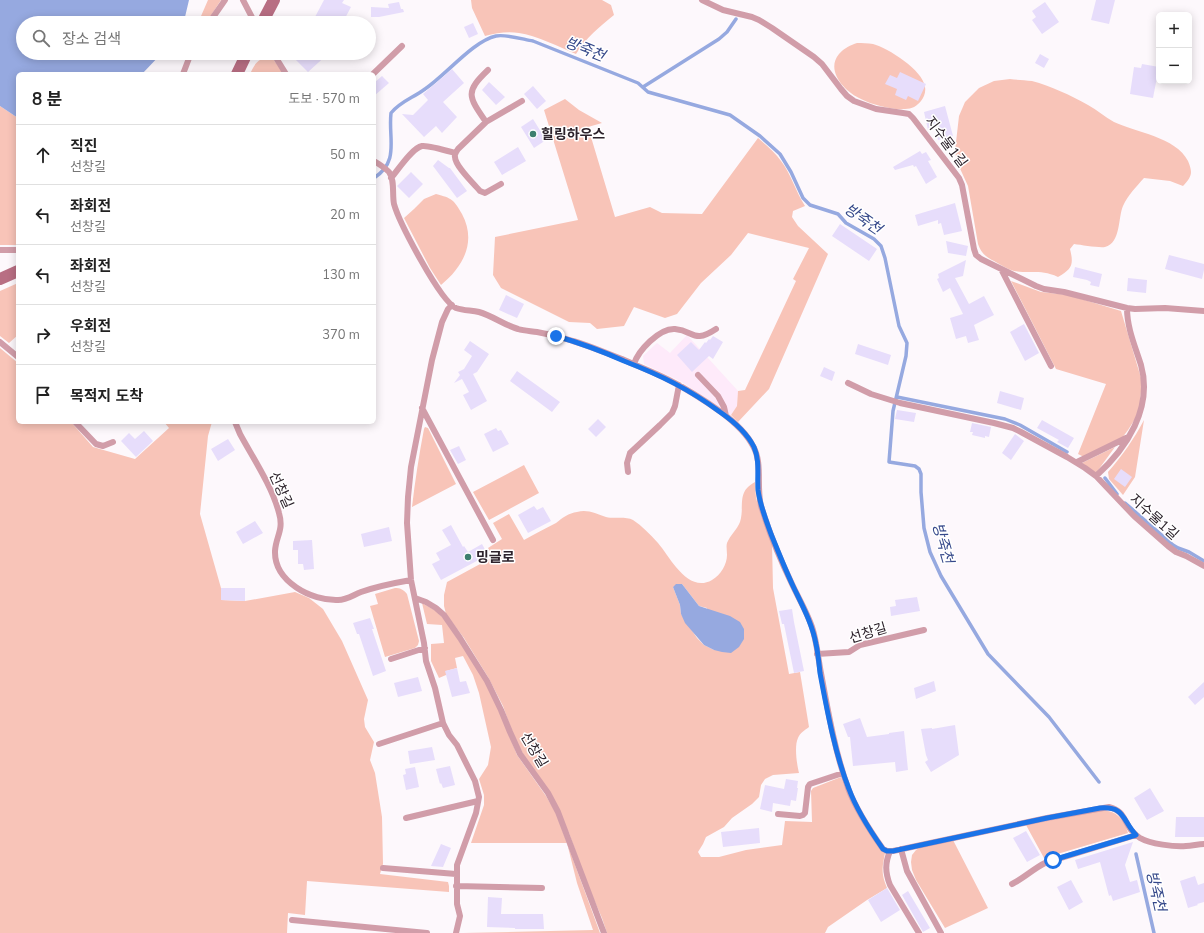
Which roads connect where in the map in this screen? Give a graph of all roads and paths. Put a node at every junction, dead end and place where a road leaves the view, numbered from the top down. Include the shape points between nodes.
1 (225, 0) edge
2 (243, 0) edge
3 (274, 0) edge
4 (702, 0) edge
5 (214, 16) edge
6 (251, 16) edge
7 (266, 16) edge
8 (402, 46) dead end
9 (188, 60) edge
10 (244, 60) edge
11 (277, 60) edge
12 (488, 70) dead end
13 (184, 72) edge
14 (238, 72) edge
15 (285, 72) edge
16 (375, 72) edge
17 (522, 101) dead end
18 (486, 122) junction
19 (455, 153) junction
20 (376, 163) edge
21 (391, 175) junction
22 (501, 184) dead end
23 (0, 250) edge
24 (16, 250) edge
25 (1001, 269) junction
26 (16, 272) edge
27 (0, 279) edge
28 (452, 305) junction
29 (1127, 308) junction
30 (1204, 311) edge
31 (716, 329) dead end
32 (0, 342) edge
33 (16, 355) edge
34 (634, 364) junction
35 (1051, 366) dead end
36 (698, 375) dead end
37 (848, 383) dead end
38 (679, 385) junction
39 (422, 408) junction
40 (726, 416) junction
41 (77, 424) edge
42 (237, 424) edge
43 (1128, 438) junction
44 (113, 442) dead end
45 (1077, 462) junction
46 (628, 472) dead end
47 (1096, 476) junction
48 (492, 540) dead end
49 (1204, 566) edge
50 (411, 580) junction
51 (415, 598) junction
52 (924, 630) dead end
53 (425, 648) junction
54 (818, 654) junction
55 (391, 659) dead end
56 (443, 723) junction
57 (379, 744) dead end
58 (843, 772) junction
59 (478, 801) junction
60 (778, 814) dead end
61 (406, 818) dead end
62 (1136, 835) junction
63 (1204, 844) edge
64 (901, 849) junction
65 (890, 851) junction
66 (383, 868) dead end
67 (456, 874) junction
68 (1012, 884) dead end
69 (456, 886) junction
70 (542, 888) dead end
71 (292, 920) dead end
72 (427, 933) edge
73 (456, 933) edge
74 (604, 933) edge
75 (919, 933) edge
76 (941, 933) edge

1 - 5 lane
2 - 6 lane
3 - 7 street
4 - 25 lane, 지수물1길 via 723,10 756,18 772,28 822,64 840,89 854,101 876,109 909,114 959,178 976,255
8 - 16 lane
9 - 13 lane
10 - 14 street
11 - 15 lane
12 - 18 lane via 476,81 471,97
17 - 18 lane
18 - 19 lane
19 - 21 lane via 423,146 413,152
19 - 22 lane via 457,164 480,191 485,193
20 - 21 lane
21 - 28 lane via 394,202 403,225 439,290
23 - 24 lane
25 - 29 lane, 지수물1길 via 1044,289
25 - 35 lane
26 - 27 street
28 - 34 lane via 479,312 520,330 575,341
28 - 39 lane via 442,322
29 - 30 lane, 지수물1길
29 - 43 lane via 1130,331 1144,381 1142,409
31 - 34 lane via 703,336 674,329 667,330 641,350
32 - 33 lane
34 - 38 lane
36 - 40 lane via 718,396
37 - 45 lane, 지수물1길 via 871,394 900,403 1012,428
38 - 40 lane
38 - 46 lane via 672,413 630,453
39 - 48 lane
39 - 50 lane via 408,497
40 - 54 lane via 749,438 757,454 761,503 783,564 810,623
41 - 44 lane via 96,444 103,446
42 - 50 lane, 선창길 via 276,502 281,520 276,560 280,570 293,586 301,591 336,600 383,585
43 - 45 lane
43 - 47 lane
45 - 47 lane, 지수물1길
47 - 49 lane, 지수물1길 via 1134,516 1168,546
50 - 51 lane
51 - 53 lane
51 - 74 lane, 선창길 via 436,608 444,616 487,680 520,754 548,793 558,812
52 - 54 lane, 선창길 via 860,645 849,652
53 - 55 lane
53 - 56 lane via 426,661
54 - 58 lane
56 - 57 lane
56 - 59 lane via 475,781
58 - 60 lane via 810,784 803,815
58 - 65 lane via 849,790 874,835 883,849
59 - 61 lane
59 - 67 lane
62 - 63 lane via 1148,842 1172,846
62 - 64 lane via 1120,812 1109,807
62 - 68 lane via 1045,863
64 - 65 lane
64 - 76 lane via 907,871
65 - 75 lane via 886,864 890,885
66 - 67 lane
67 - 69 lane
69 - 70 lane
69 - 73 lane via 460,916
71 - 72 lane

